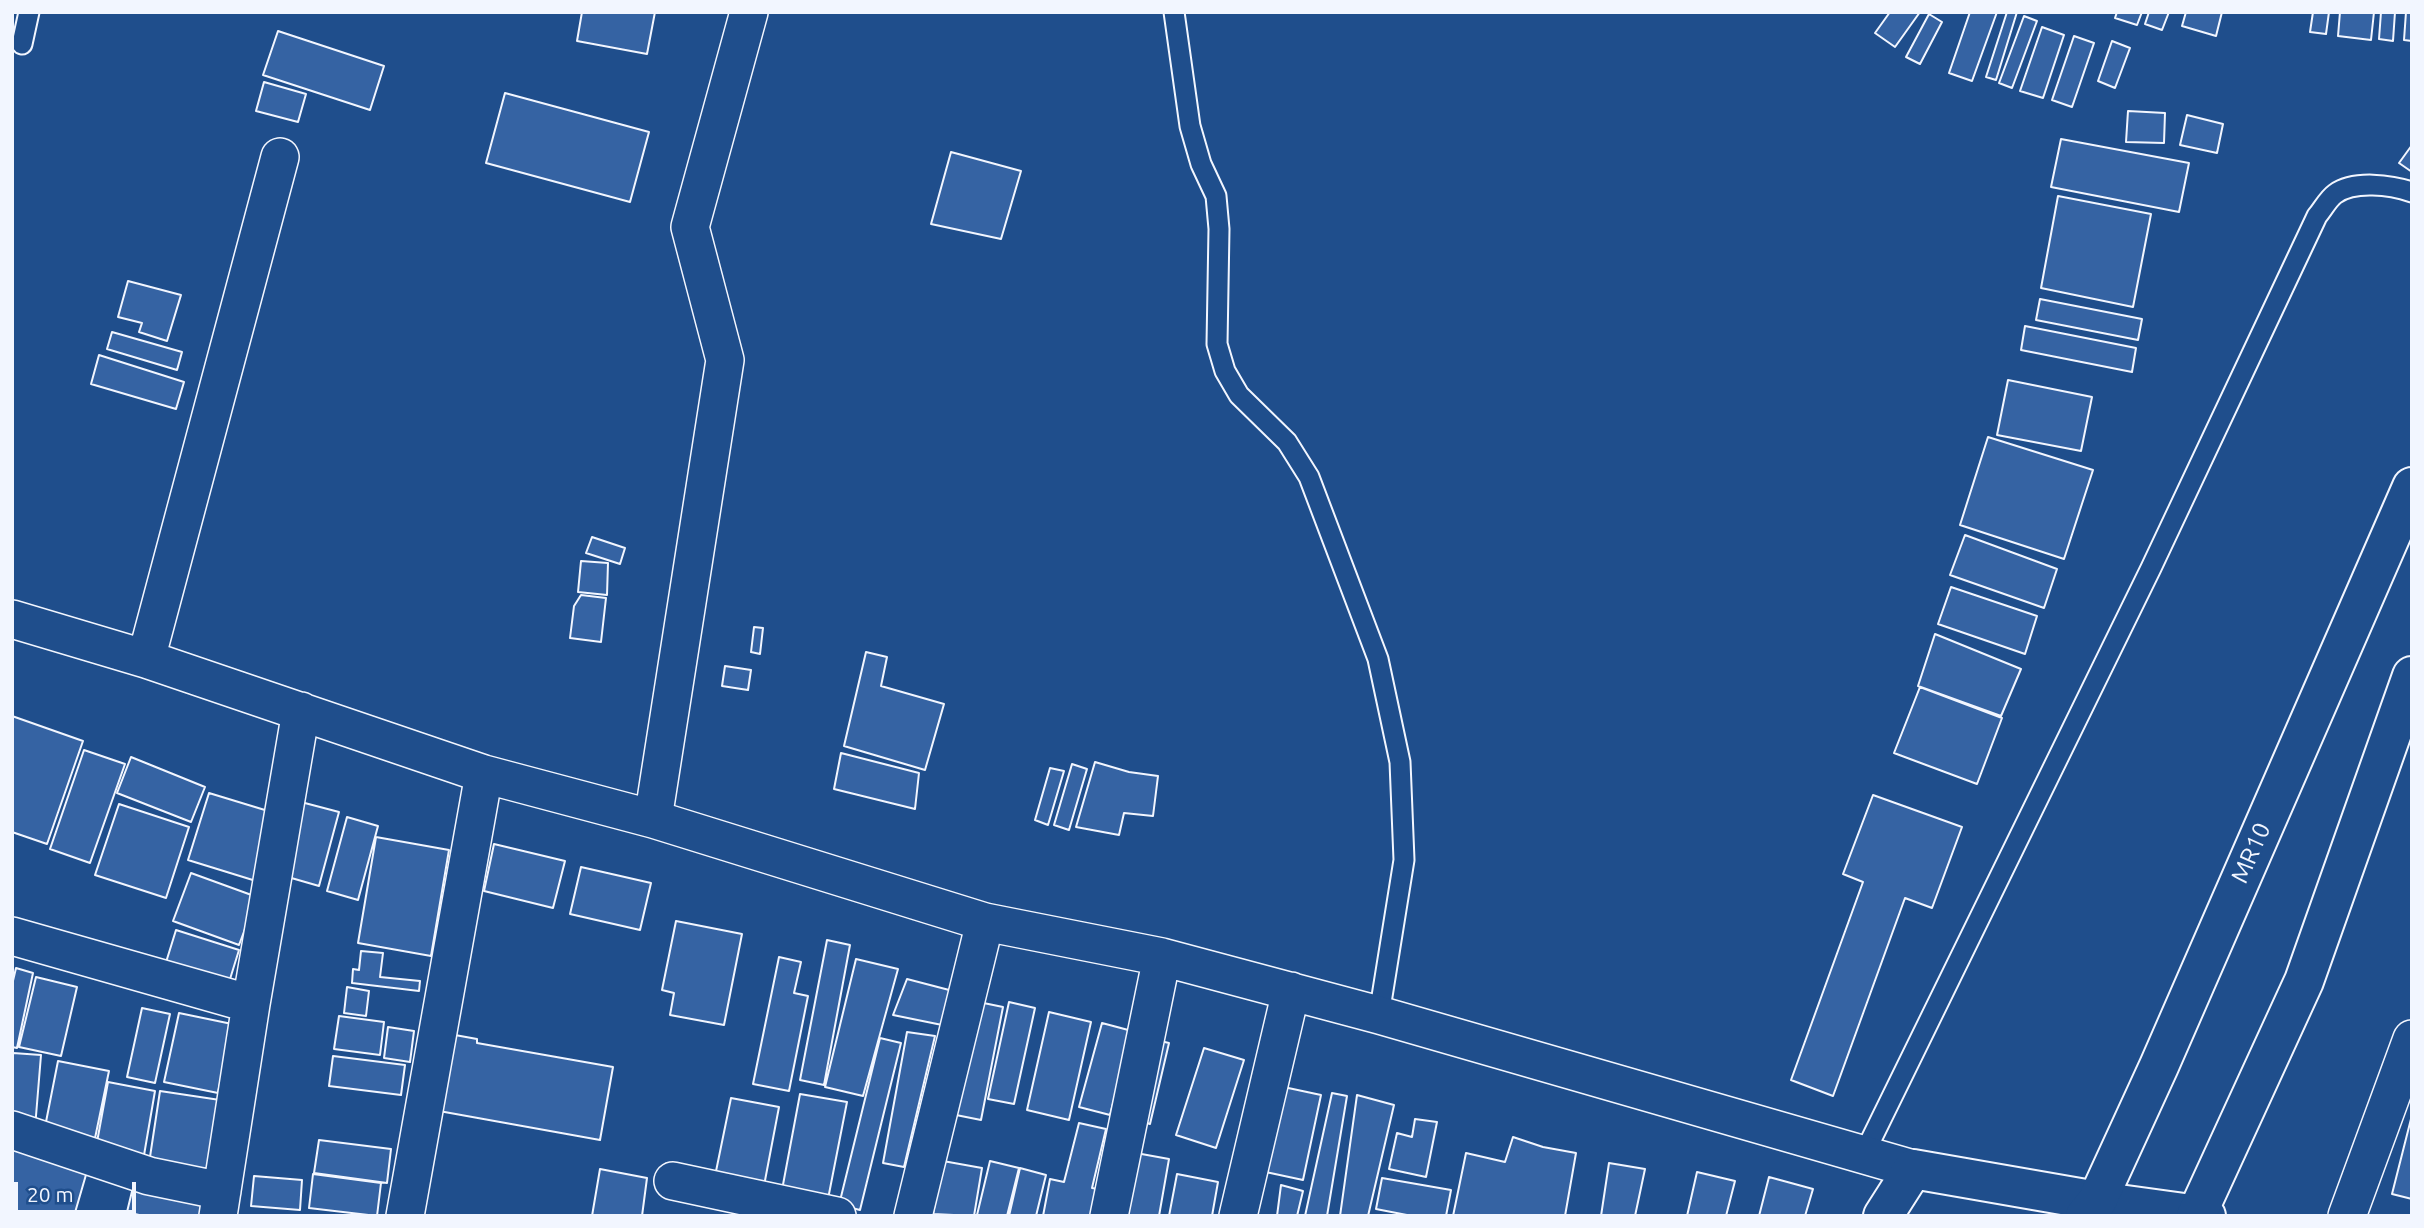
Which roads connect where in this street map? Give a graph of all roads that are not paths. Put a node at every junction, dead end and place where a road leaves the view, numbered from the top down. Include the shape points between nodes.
1 (29, 12) edge
2 (749, 12) edge
3 (1174, 12) edge
4 (22, 44) dead end
5 (280, 157) dead end
6 (2412, 192) edge
7 (2412, 487) edge
8 (12, 619) edge
9 (146, 659) junction
10 (2412, 676) edge
11 (301, 711) junction
12 (484, 774) junction
13 (653, 819) junction
14 (985, 922) junction
15 (12, 936) edge
16 (1162, 957) junction
17 (1291, 991) junction
18 (251, 1004) junction
19 (1379, 1015) junction
20 (2412, 1039) edge
21 (12, 1130) edge
22 (1864, 1154) junction
23 (1913, 1169) junction
24 (673, 1181) dead end
25 (220, 1204) edge
26 (2091, 1208) edge
27 (2200, 1215) edge
28 (405, 1216) edge
29 (837, 1216) edge
30 (913, 1216) edge
31 (1109, 1216) edge
32 (1238, 1216) edge
33 (1883, 1216) edge
34 (2347, 1216) edge

1 - 4 lane
2 - 13 street via 690,227 725,360
3 - 19 lane via 1190,126 1216,196 1217,344 1225,371 1240,395 1287,442 1309,477 1378,659 1400,762 1404,860
5 - 9 street
6 - 22 lane via 2362,185 2336,193 2317,216 2151,568
7 - 26 main road, MR10 via 2159,1066
8 - 9 street
9 - 11 street
10 - 27 main road via 2304,981
11 - 12 street
11 - 18 street
12 - 13 street
12 - 28 street
13 - 14 street
14 - 16 street
14 - 30 street
15 - 18 street
16 - 17 street
16 - 31 street
17 - 19 street
17 - 32 street
18 - 25 street
19 - 22 street
20 - 34 street
21 - 25 street via 149,1175
22 - 23 street
23 - 26 main road
23 - 33 main road
24 - 29 street
26 - 27 main road

